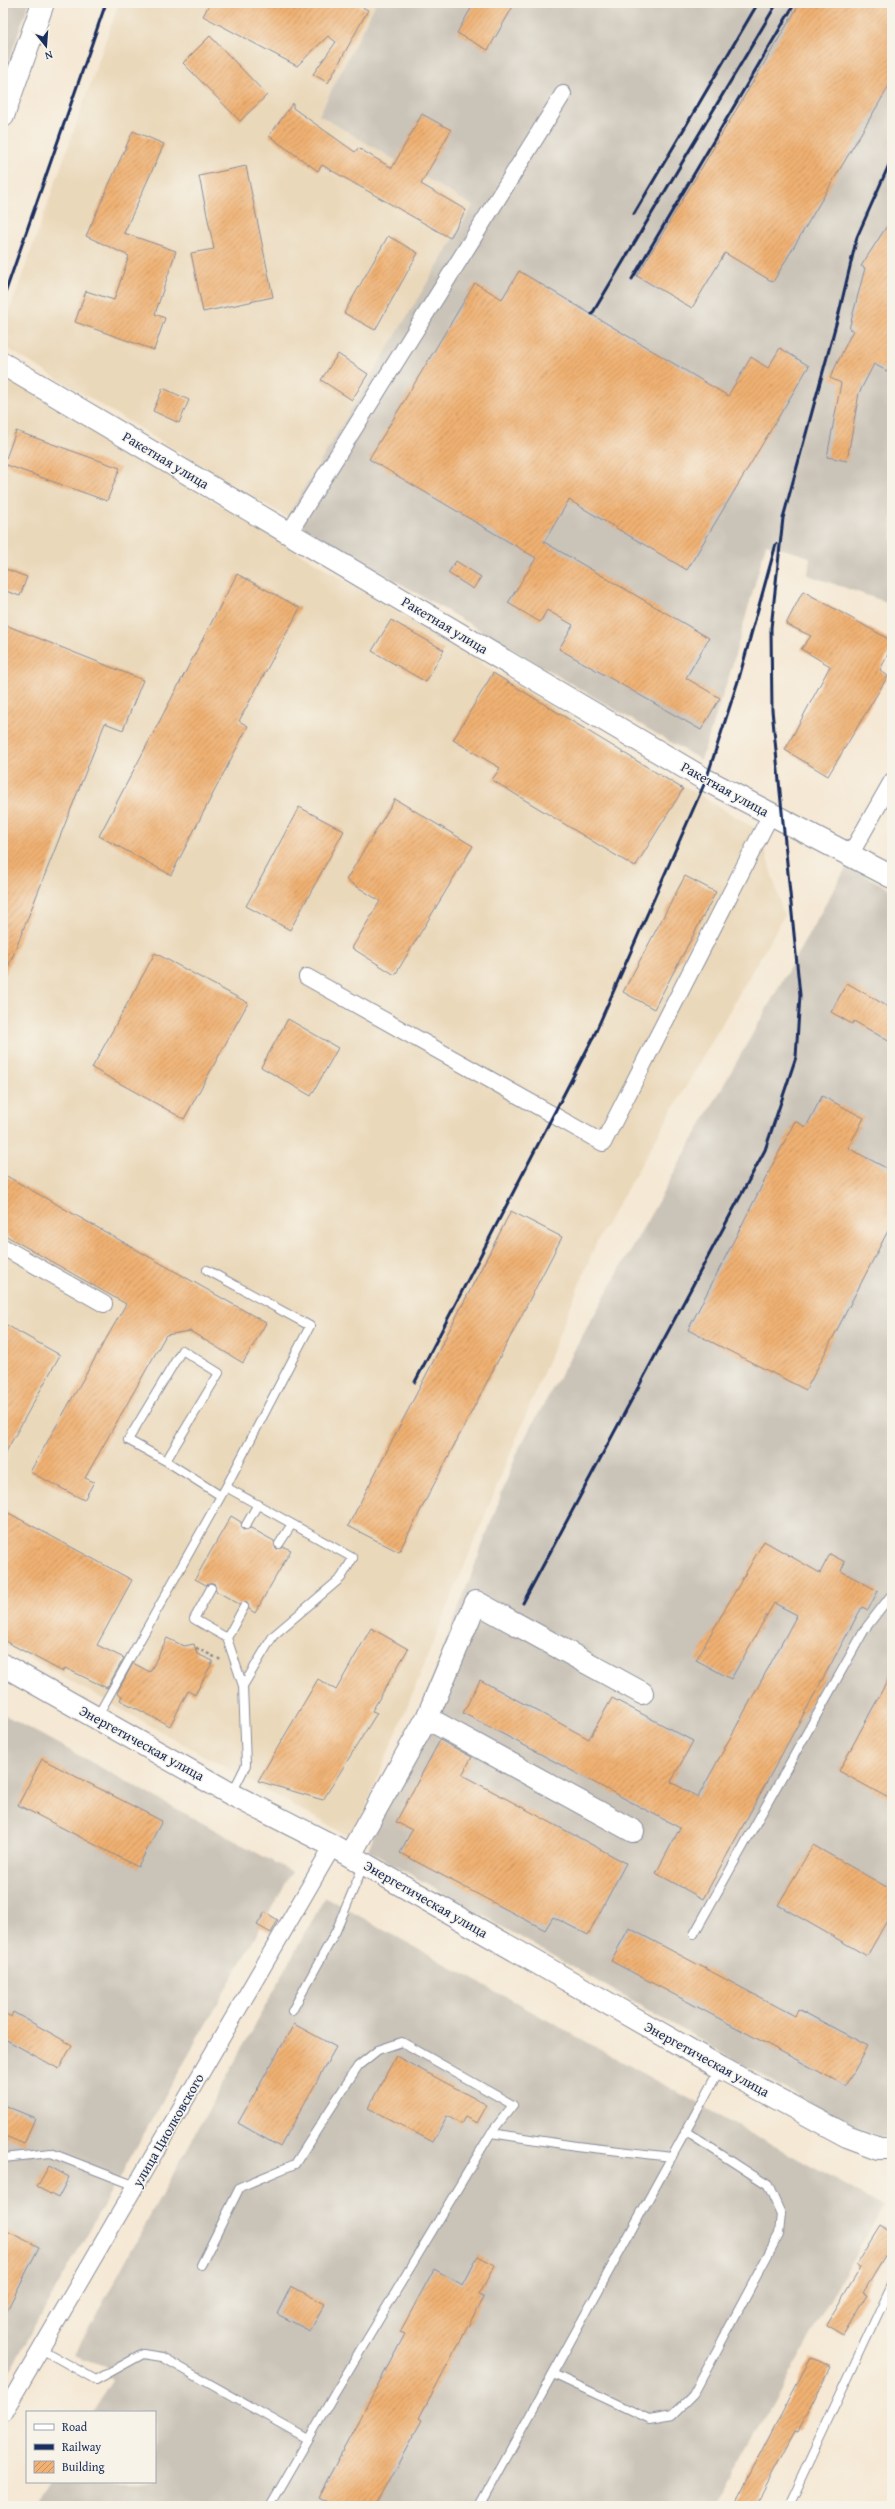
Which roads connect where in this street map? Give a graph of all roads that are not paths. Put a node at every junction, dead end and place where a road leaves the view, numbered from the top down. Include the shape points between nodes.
1 (43, 3) edge
2 (563, 94) dead end
3 (3, 116) edge
4 (3, 364) edge
5 (289, 533) junction
6 (892, 781) edge
7 (770, 814) junction
8 (850, 855) junction
9 (892, 878) edge
10 (307, 977) dead end
11 (3, 1247) edge
12 (207, 1270) dead end
13 (104, 1304) dead end
14 (166, 1461) junction
15 (226, 1487) junction
16 (221, 1496) junction
17 (258, 1504) junction
18 (292, 1524) junction
19 (246, 1525) dead end
20 (279, 1544) dead end
21 (211, 1588) dead end
22 (892, 1594) edge
23 (244, 1607) dead end
24 (227, 1638) junction
25 (3, 1665) edge
26 (243, 1686) junction
27 (642, 1693) dead end
28 (97, 1718) junction
29 (427, 1718) junction
30 (231, 1794) junction
31 (633, 1831) dead end
32 (349, 1855) junction
33 (694, 1934) dead end
34 (292, 2011) dead end
35 (721, 2068) junction
36 (686, 2131) junction
37 (491, 2132) junction
38 (892, 2148) edge
39 (672, 2157) junction
40 (3, 2158) edge
41 (136, 2186) junction
42 (202, 2265) dead end
43 (892, 2284) edge
44 (41, 2349) junction
45 (553, 2374) junction
46 (3, 2414) edge
47 (308, 2439) junction
48 (270, 2506) edge
49 (480, 2506) edge
50 (788, 2506) edge

1 - 3 street
2 - 5 street
4 - 5 street, Ракетная улица
5 - 7 street, Ракетная улица via 706,780
6 - 8 street
7 - 8 street, Ракетная улица
7 - 10 street via 603,1143
8 - 9 street, Ракетная улица
11 - 13 street
12 - 15 lane via 310,1326
14 - 14 lane via 219,1373 182,1350 128,1440
14 - 16 lane
15 - 16 lane
15 - 17 lane
16 - 28 lane
17 - 18 lane
17 - 19 lane
18 - 20 lane
18 - 26 lane via 353,1558 341,1578 272,1636
21 - 24 lane via 194,1619
22 - 33 lane via 865,1629
23 - 24 lane
24 - 26 lane
25 - 28 street, Энергетическая улица
26 - 30 lane via 246,1765
27 - 29 street via 476,1602
28 - 30 street, Энергетическая улица
29 - 31 street
29 - 32 street
30 - 32 street, Энергетическая улица
32 - 34 lane via 336,1931
32 - 35 street, Энергетическая улица
32 - 41 street, улица Циолковского
35 - 36 lane
35 - 38 street, Энергетическая улица via 847,2136 879,2148
36 - 39 lane
36 - 45 lane via 768,2185 781,2214 779,2234 694,2395 673,2415 649,2419
37 - 39 lane via 576,2146
37 - 42 lane via 513,2105 402,2042 378,2050 358,2066 295,2164 240,2187
37 - 47 lane
39 - 45 lane
40 - 41 lane via 51,2153
41 - 44 street, улица Циолковского
43 - 50 lane
44 - 46 street, улица Циолковского
44 - 47 lane via 96,2380 143,2354 162,2356
45 - 49 lane
47 - 48 lane

